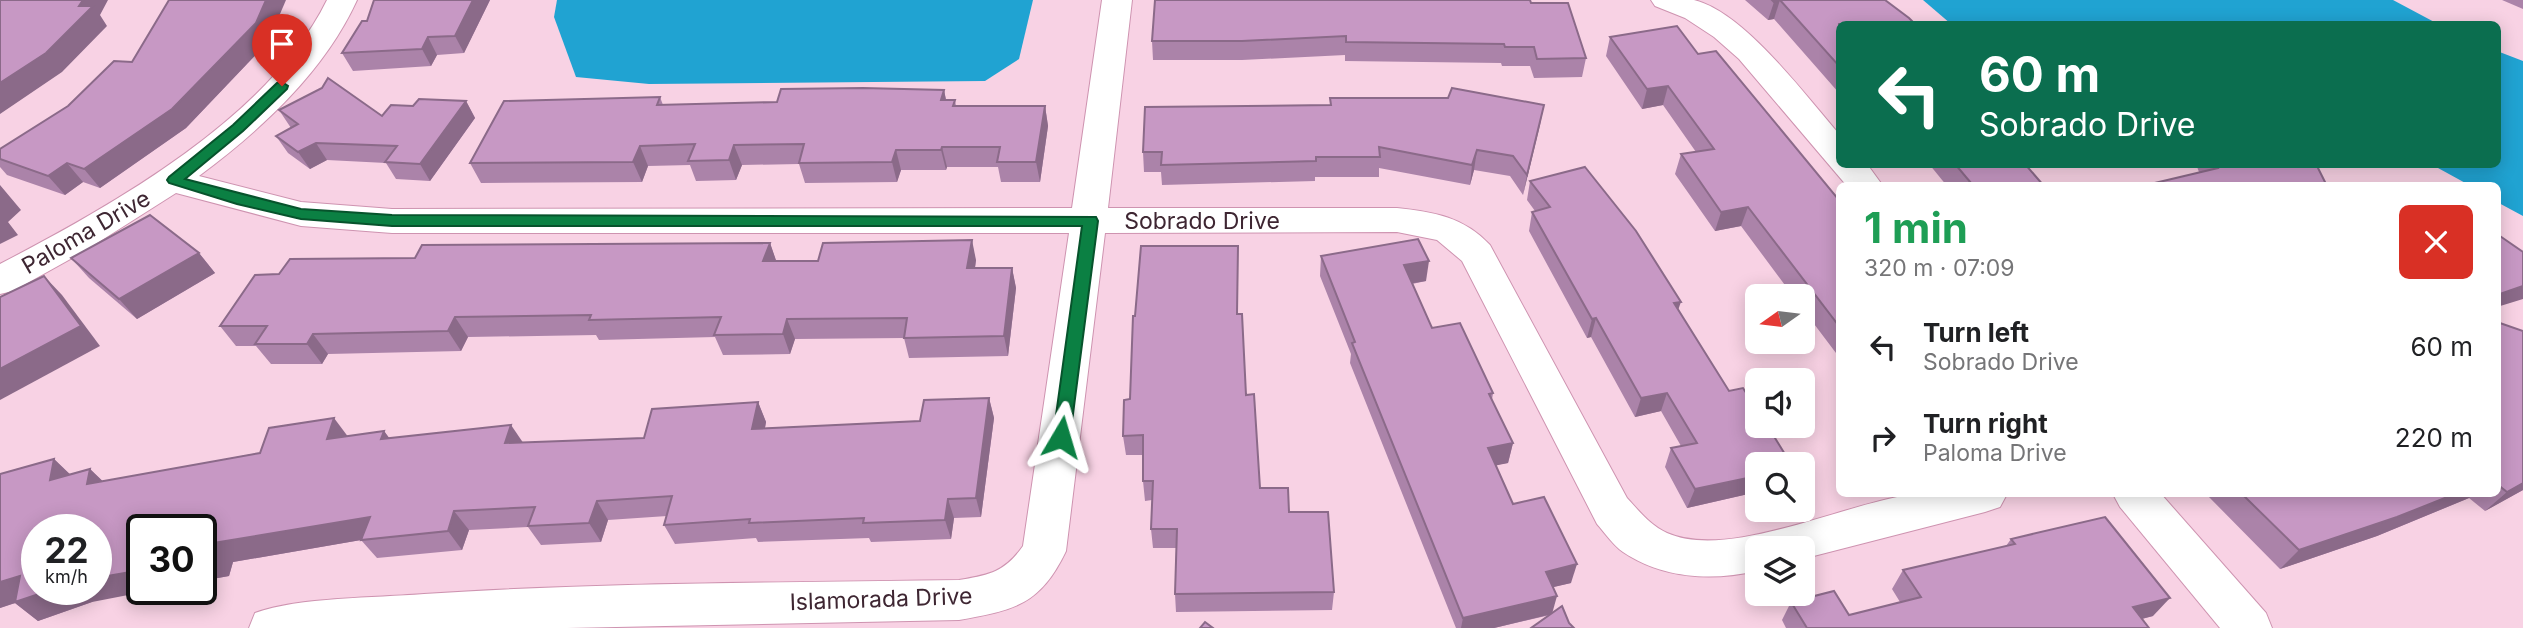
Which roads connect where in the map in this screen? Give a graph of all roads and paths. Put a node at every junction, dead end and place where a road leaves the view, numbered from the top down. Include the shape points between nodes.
1 (342, 0) edge
2 (1117, 0) edge
3 (1666, 0) edge
4 (1836, 152) edge
5 (1851, 168) edge
6 (174, 180) junction
7 (1863, 182) edge
8 (1090, 221) junction
9 (0, 281) edge
10 (1973, 497) edge
11 (2138, 497) edge
12 (1815, 537) edge
13 (1745, 554) edge
14 (272, 628) edge
15 (2249, 628) edge

1 - 6 street, Paloma Drive via 320,43 282,86
2 - 8 street, Islamorada Drive
3 - 4 street via 1726,30
5 - 7 street
6 - 8 street, Sobrado Drive via 301,214 392,220
6 - 9 street, Paloma Drive via 95,231
8 - 13 street, Sobrado Drive via 1397,220 1437,225 1461,235 1477,254 1612,511 1638,538 1673,555 1709,559
8 - 14 street, Islamorada Drive via 1044,551 1030,572 1003,592 959,600 537,609
10 - 12 street
11 - 15 street

